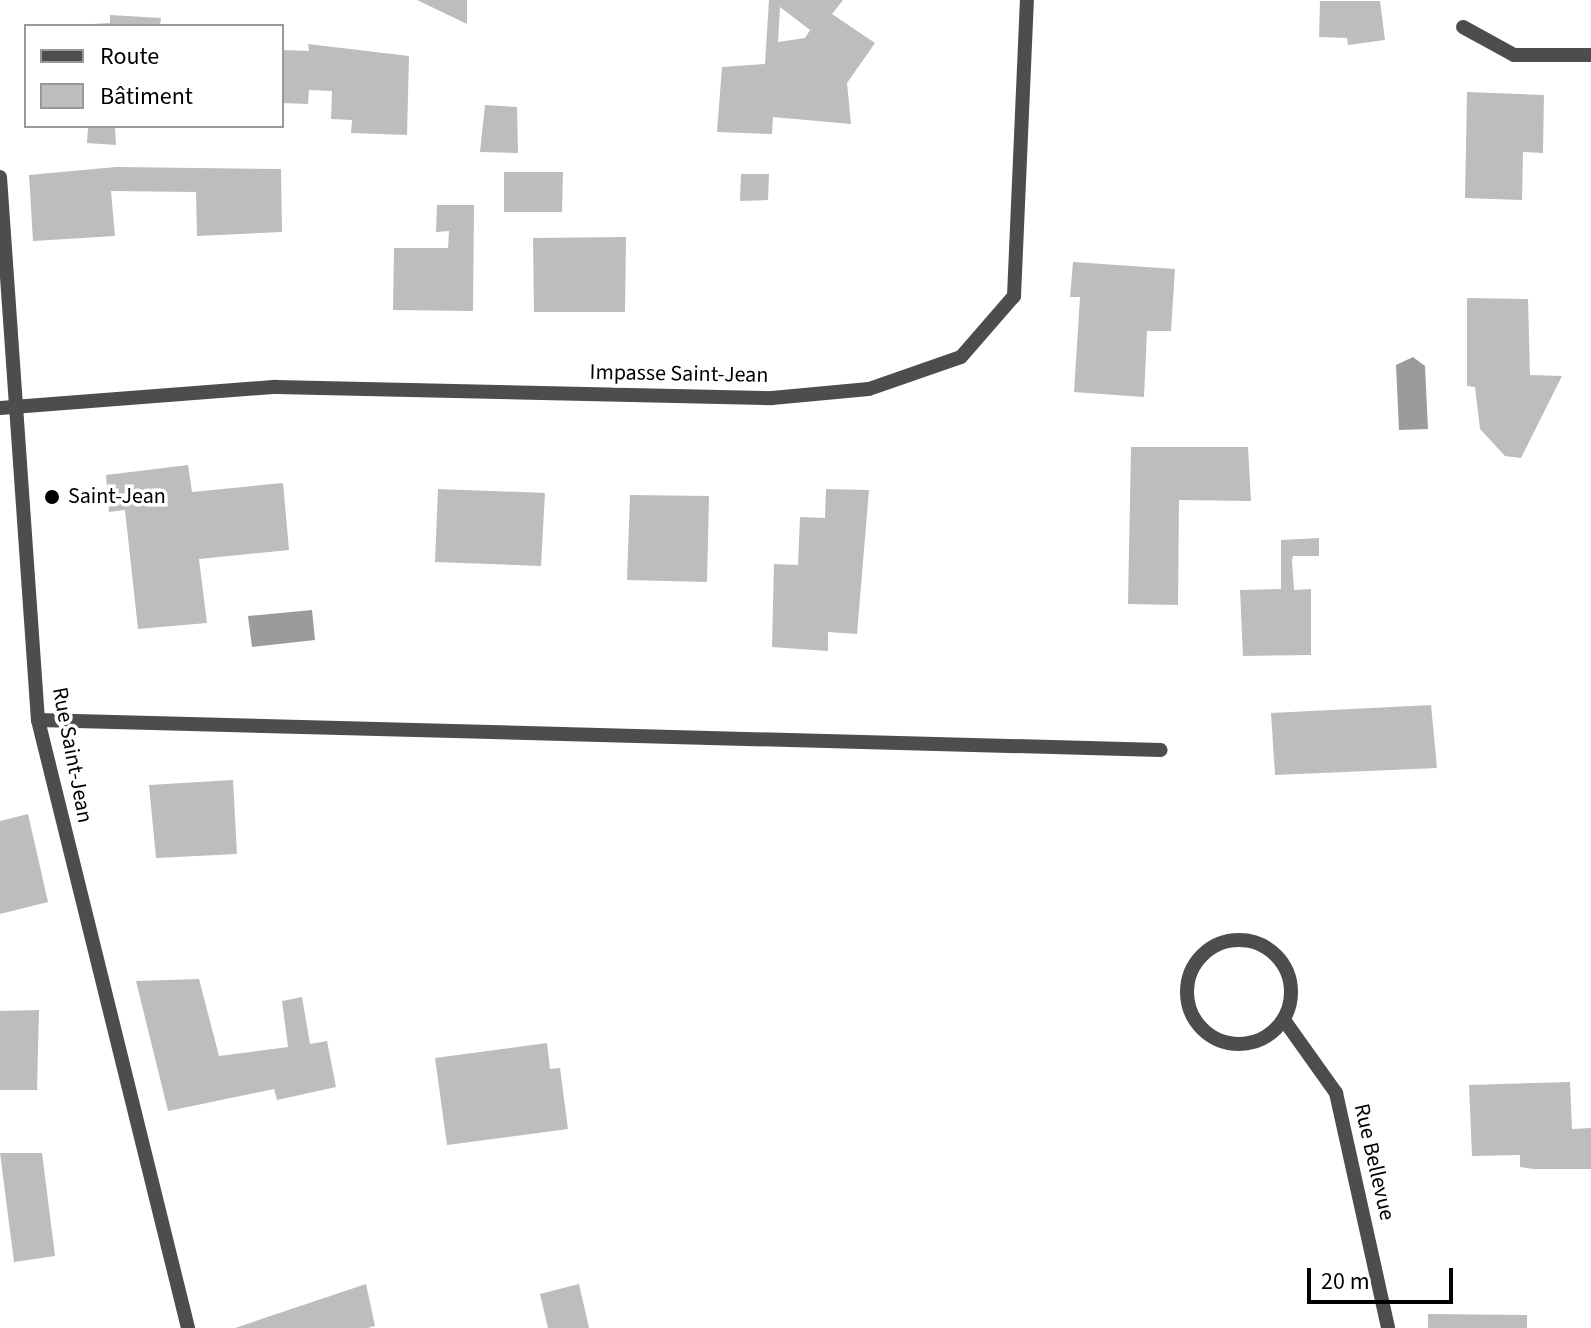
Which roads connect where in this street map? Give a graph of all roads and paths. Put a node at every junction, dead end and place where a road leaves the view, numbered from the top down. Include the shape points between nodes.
1 (1027, 0) edge
2 (1463, 27) dead end
3 (1591, 55) edge
4 (0, 177) edge
5 (7, 407) edge
6 (38, 720) junction
7 (1161, 750) dead end
8 (1284, 1020) junction
9 (188, 1328) edge
10 (1388, 1328) edge

1 - 5 street, Impasse Saint-Jean via 1014,296 961,357 869,389 772,398 276,387
2 - 3 street via 1514,55
4 - 5 street, Rue Saint-Jean
5 - 6 street, Rue Saint-Jean
6 - 7 street
6 - 9 street, Rue Saint-Jean
8 - 8 street via 1292,988 1266,947 1233,939 1192,966 1187,983 1193,1018 1220,1041 1256,1042
8 - 10 street, Rue Bellevue via 1336,1093

